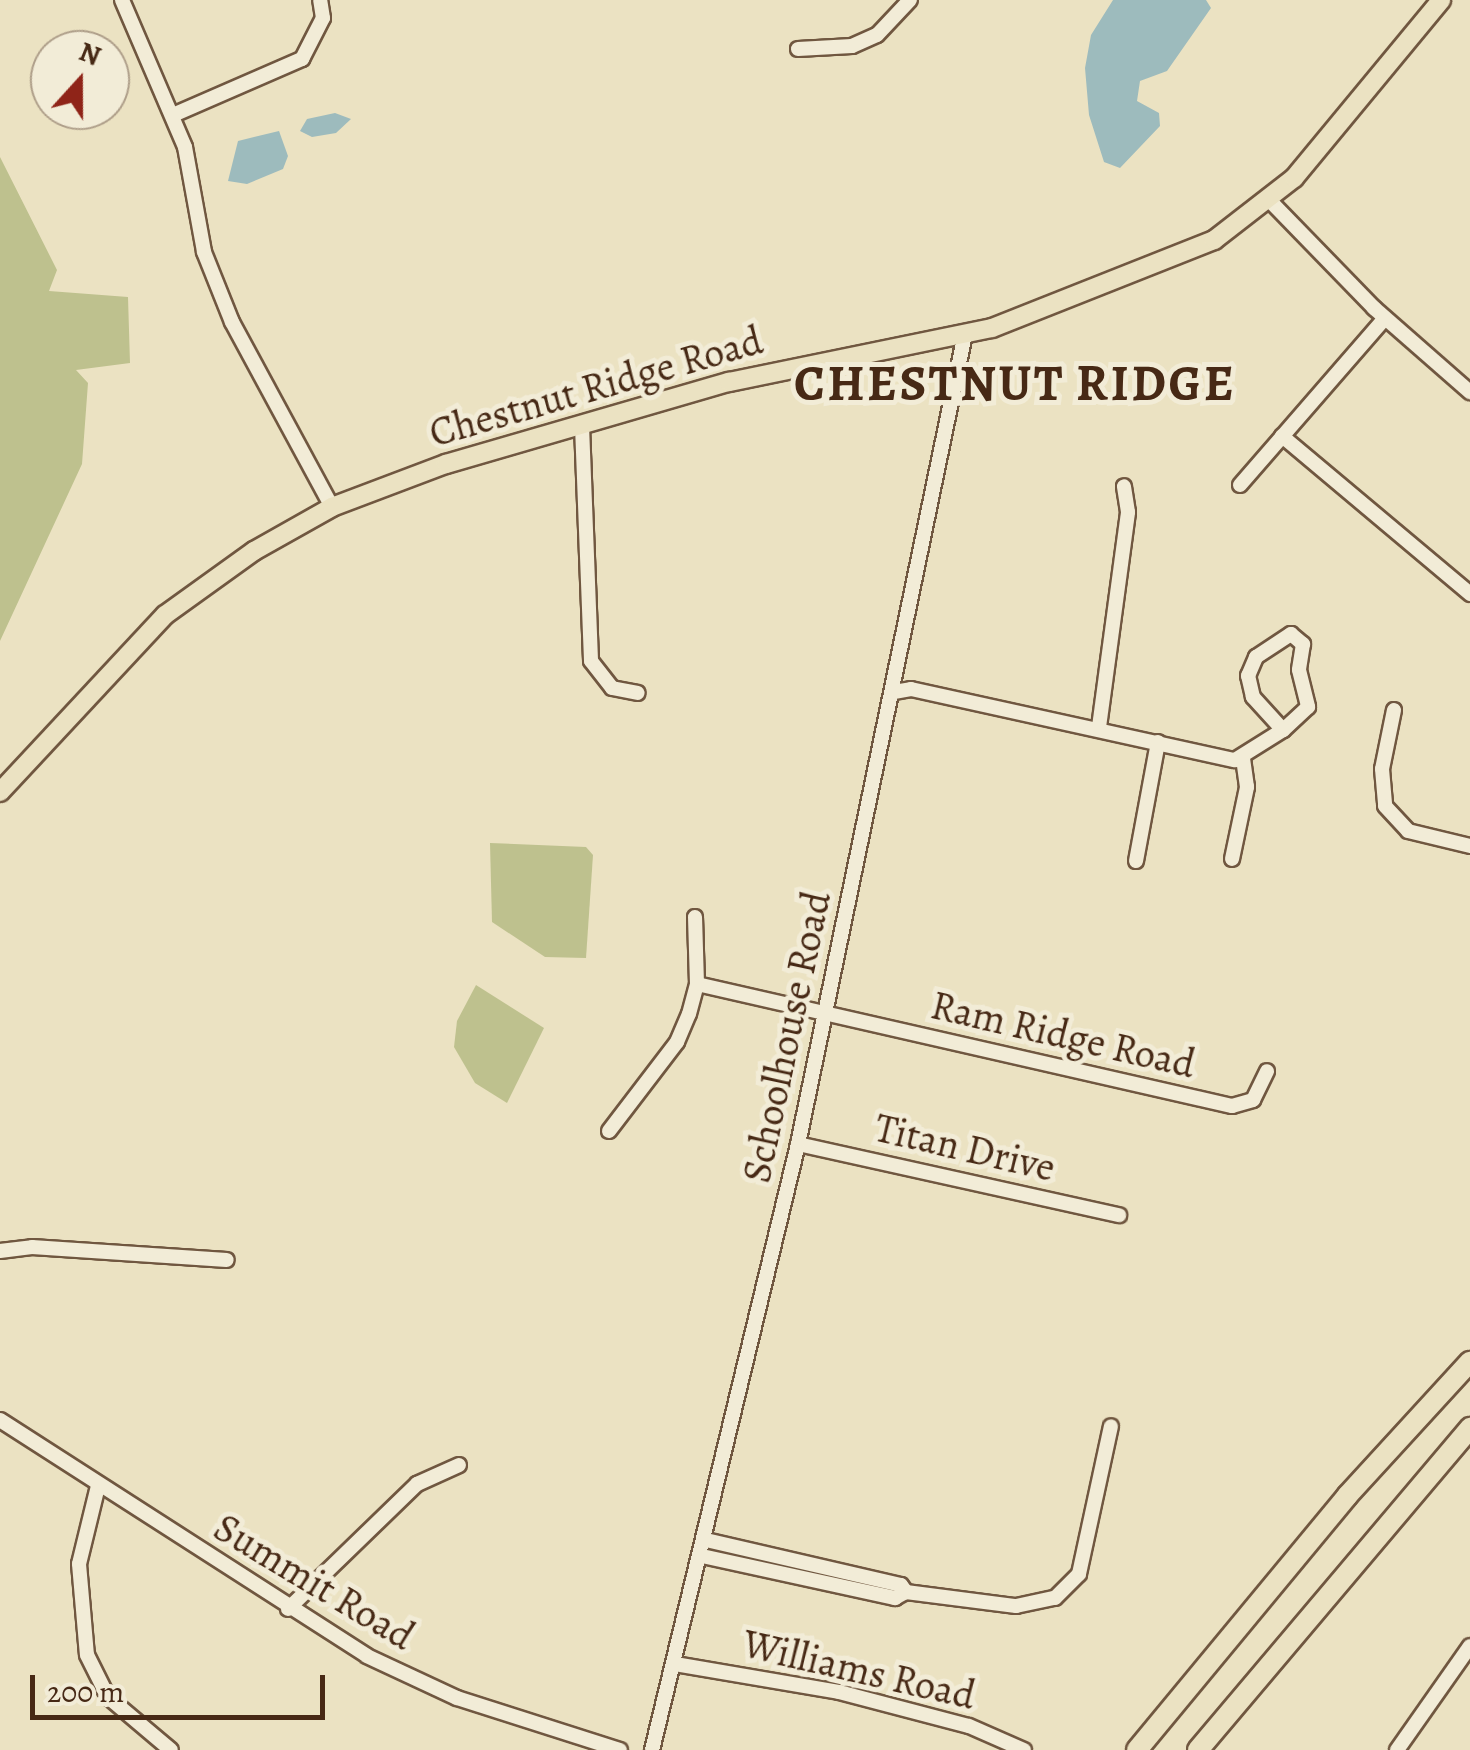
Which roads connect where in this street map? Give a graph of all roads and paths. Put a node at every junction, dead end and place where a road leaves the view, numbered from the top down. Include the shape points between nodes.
1 (122, 0) edge
2 (320, 0) edge
3 (910, 0) edge
4 (1441, 0) edge
5 (798, 50) dead end
6 (173, 115) junction
7 (1271, 202) junction
8 (1385, 318) junction
9 (965, 334) junction
10 (1470, 392) edge
11 (582, 426) junction
12 (1282, 436) junction
13 (1240, 485) dead end
14 (1124, 486) dead end
15 (332, 507) junction
16 (1470, 594) edge
17 (894, 692) junction
18 (638, 693) dead end
19 (1394, 710) dead end
20 (1099, 727) junction
21 (1283, 730) junction
22 (1158, 742) junction
23 (1243, 757) junction
24 (1, 790) edge
25 (1470, 846) edge
26 (1232, 859) dead end
27 (1136, 861) dead end
28 (695, 917) dead end
29 (697, 984) junction
30 (826, 1013) junction
31 (1267, 1071) dead end
32 (609, 1131) dead end
33 (798, 1144) junction
34 (1119, 1215) dead end
35 (0, 1251) edge
36 (227, 1260) dead end
37 (1470, 1362) edge
38 (0, 1420) edge
39 (1111, 1426) dead end
40 (1470, 1428) edge
41 (458, 1466) dead end
42 (98, 1486) junction
43 (706, 1540) junction
44 (702, 1556) junction
45 (906, 1592) junction
46 (288, 1609) junction
47 (1470, 1646) edge
48 (675, 1664) junction
49 (171, 1750) edge
50 (620, 1750) edge
51 (652, 1750) edge
52 (1024, 1750) edge
53 (1137, 1750) edge
54 (1198, 1750) edge
55 (1397, 1750) edge

1 - 6 street
2 - 6 street via 323,18 302,59
3 - 5 street via 877,35 852,46
4 - 7 main road, Chestnut Ridge Road
6 - 15 street via 186,146 204,252 232,322
7 - 8 street
7 - 9 main road, Chestnut Ridge Road via 1183,256 1066,304
8 - 10 street
8 - 12 street
9 - 11 main road, Chestnut Ridge Road via 729,382
9 - 17 street, Schoolhouse Road
11 - 15 main road, Chestnut Ridge Road
11 - 18 street via 590,661 612,688
12 - 13 street
12 - 16 street
14 - 20 street via 1128,512
15 - 24 main road, Chestnut Ridge Road via 254,550 165,615
17 - 20 street via 911,689
17 - 30 street, Schoolhouse Road
19 - 25 street via 1382,769 1385,806 1408,830
20 - 22 street
21 - 21 street via 1308,707 1300,670 1303,644 1291,634 1256,657 1248,676 1253,697
21 - 23 street
22 - 23 street
22 - 27 street
23 - 26 street via 1247,787
28 - 29 street
29 - 30 street, Ram Ridge Road
29 - 32 street via 677,1042
30 - 31 street, Ram Ridge Road via 1232,1106 1253,1100
30 - 33 street, Schoolhouse Road
33 - 34 street, Titan Drive
33 - 43 street, Schoolhouse Road
35 - 36 street via 32,1247
37 - 53 highway via 1358,1483
38 - 42 street, Summit Road
39 - 45 street via 1079,1574 1070,1588 1016,1606
40 - 54 highway
41 - 46 street via 417,1484
42 - 46 street, Summit Road
42 - 49 street via 79,1564 87,1655 108,1697
43 - 44 street, Schoolhouse Road
43 - 45 street via 900,1585
44 - 45 street via 895,1598
44 - 48 street, Schoolhouse Road
46 - 50 street, Summit Road via 429,1686
47 - 55 street
48 - 51 street, Schoolhouse Road
48 - 52 street, Williams Road via 839,1692 969,1726

